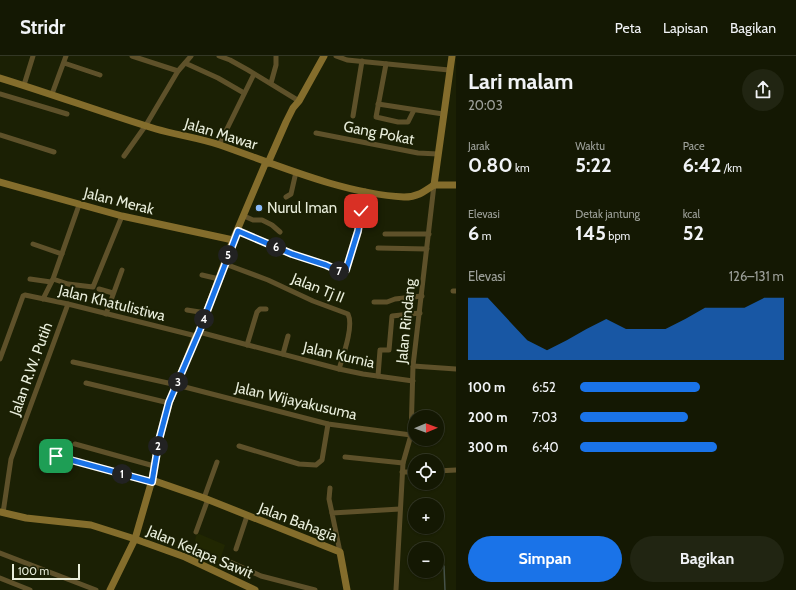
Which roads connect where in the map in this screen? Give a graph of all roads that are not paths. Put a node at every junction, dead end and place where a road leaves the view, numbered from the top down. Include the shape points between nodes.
1 (33, 56) edge
2 (66, 56) edge
3 (132, 56) edge
4 (190, 56) edge
5 (219, 56) edge
6 (276, 56) edge
7 (324, 56) edge
8 (336, 56) edge
9 (375, 56) edge
10 (452, 56) edge
11 (362, 61) junction
12 (64, 63) junction
13 (185, 63) junction
14 (374, 63) junction
15 (386, 64) junction
16 (449, 70) junction
17 (178, 71) junction
18 (254, 74) junction
19 (100, 75) dead end
20 (0, 78) edge
21 (271, 83) junction
22 (24, 85) junction
23 (244, 93) junction
24 (0, 94) edge
25 (52, 94) junction
26 (299, 101) junction
27 (378, 104) junction
28 (414, 110) junction
29 (67, 114) dead end
30 (443, 114) junction
31 (353, 116) dead end
32 (146, 125) junction
33 (316, 133) dead end
34 (0, 135) edge
35 (219, 145) junction
36 (54, 152) dead end
37 (438, 154) junction
38 (124, 156) dead end
39 (267, 163) junction
40 (296, 172) junction
41 (0, 182) edge
42 (434, 185) junction
43 (456, 185) edge
44 (365, 191) junction
45 (286, 197) dead end
46 (79, 205) junction
47 (122, 216) junction
48 (244, 216) junction
49 (238, 231) junction
50 (280, 232) dead end
51 (384, 234) dead end
52 (429, 234) junction
53 (233, 240) junction
54 (33, 244) dead end
55 (378, 248) dead end
56 (427, 249) junction
57 (62, 254) junction
58 (225, 264) junction
59 (122, 270) dead end
60 (202, 275) dead end
61 (30, 279) dead end
62 (219, 279) junction
63 (52, 281) junction
64 (99, 289) dead end
65 (113, 293) junction
66 (422, 296) junction
67 (43, 299) junction
68 (374, 302) dead end
69 (68, 304) junction
70 (266, 309) dead end
71 (187, 310) dead end
72 (206, 313) junction
73 (420, 313) junction
74 (106, 314) junction
75 (198, 334) junction
76 (288, 336) dead end
77 (247, 345) junction
78 (283, 354) junction
79 (0, 359) edge
80 (73, 362) dead end
81 (413, 366) junction
82 (339, 369) junction
83 (456, 369) edge
84 (378, 376) junction
85 (413, 381) junction
86 (86, 383) dead end
87 (177, 385) junction
88 (169, 402) junction
89 (412, 410) edge
90 (328, 424) junction
91 (408, 435) edge
92 (75, 444) dead end
93 (239, 446) dead end
94 (408, 446) edge
95 (56, 456) dead end
96 (345, 457) dead end
97 (217, 462) dead end
98 (403, 463) junction
99 (154, 466) junction
100 (456, 470) edge
101 (444, 471) edge
102 (402, 472) junction
103 (408, 472) edge
104 (152, 481) junction
105 (330, 488) dead end
106 (206, 498) junction
107 (400, 509) junction
108 (1, 512) edge
109 (332, 513) junction
110 (247, 516) junction
111 (196, 532) dead end
112 (135, 539) junction
113 (236, 549) dead end
114 (340, 552) junction
115 (0, 553) edge
116 (230, 562) dead end
117 (0, 578) edge
118 (30, 590) edge
119 (96, 590) edge
120 (110, 590) edge
121 (255, 590) edge
122 (315, 590) edge
123 (347, 590) edge
124 (396, 590) edge

1 - 22 street
2 - 12 street
3 - 17 street
4 - 13 street
5 - 18 street
6 - 21 street
7 - 26 street
8 - 11 street
9 - 14 street
10 - 16 street, Jalan Rindang
11 - 14 street
11 - 31 street
12 - 19 street
12 - 25 street
13 - 17 street
13 - 23 street
14 - 15 street
15 - 16 street
15 - 27 street
16 - 30 street, Jalan Rindang
17 - 32 street
18 - 21 street
18 - 23 street
20 - 22 street, Jalan Mawar
21 - 26 street
22 - 25 street, Jalan Mawar
23 - 35 street
24 - 29 street
25 - 32 street, Jalan Mawar
26 - 39 street via 293,108
27 - 28 street
27 - 28 street via 376,116 398,122 408,122
28 - 30 street
30 - 37 street, Jalan Rindang
32 - 35 street, Jalan Mawar
32 - 38 street
33 - 37 street, Gang Pokat via 418,153
34 - 36 street
35 - 39 street, Jalan Mawar
37 - 42 street, Jalan Rindang
39 - 40 street, Jalan Mawar
39 - 48 street
40 - 44 street, Jalan Mawar
40 - 45 street via 291,194
41 - 46 street, Jalan Merak
42 - 43 street
42 - 44 street, Jalan Mawar via 417,196
42 - 52 street, Jalan Rindang
44 - 49 street via 358,231 346,270 342,272
46 - 47 street, Jalan Merak
46 - 57 street
47 - 53 street, Jalan Merak
47 - 63 street via 93,287
48 - 49 street
48 - 50 street via 262,220
49 - 53 street
51 - 52 street
52 - 56 street, Jalan Rindang
53 - 58 street
54 - 57 street
55 - 56 street
56 - 66 street, Jalan Rindang
57 - 63 street
58 - 62 street
58 - 82 street, Jalan Tj II via 348,314 348,333
59 - 65 street
60 - 62 street
61 - 63 street
62 - 72 street
63 - 67 street
64 - 65 street
65 - 74 street
66 - 68 street
66 - 73 street, Jalan Rindang
67 - 69 street, Jalan Khatulistiwa
67 - 79 street, Jalan Khatulistiwa via 23,296
69 - 74 street, Jalan Khatulistiwa
69 - 108 street, Jalan R.W. Putih via 11,459
70 - 77 street via 257,312
71 - 72 street
72 - 75 street
73 - 81 street, Jalan Rindang
73 - 84 street via 392,316 388,350 380,350
74 - 75 street, Jalan Khatulistiwa
75 - 77 street, Jalan Kurnia
75 - 87 street
76 - 78 street, Jalan Kurnia
77 - 78 street, Jalan Kurnia
78 - 82 street, Jalan Kurnia
80 - 87 street, Jalan Wijayakusuma
81 - 83 street
81 - 85 street, Jalan Rindang
82 - 84 street, Jalan Kurnia
84 - 85 street, Jalan Kurnia
85 - 89 street, Jalan Rindang
86 - 88 street
87 - 88 street
87 - 90 street, Jalan Wijayakusuma
88 - 99 street
90 - 91 street, Jalan Wijayakusuma
90 - 93 street via 322,460 316,465 299,464
92 - 99 street
94 - 98 street, Jalan Rindang
95 - 104 street
96 - 98 street
97 - 106 street
98 - 102 street, Jalan Rindang
99 - 104 street
100 - 101 street
102 - 103 street
102 - 107 street, Jalan Rindang
104 - 106 street, Jalan Bahagia
104 - 112 street
105 - 109 street
106 - 110 street, Jalan Bahagia
106 - 111 street
107 - 109 street
107 - 124 street, Jalan Rindang
108 - 112 street, Jalan Kelapa Sawit via 26,518 91,526
109 - 114 street
110 - 113 street, Jalan Bahagia
110 - 114 street, Jalan Bahagia
112 - 120 street
112 - 121 street, Jalan Kelapa Sawit via 185,557
114 - 123 street
115 - 119 street
116 - 122 street via 261,576
117 - 118 street

